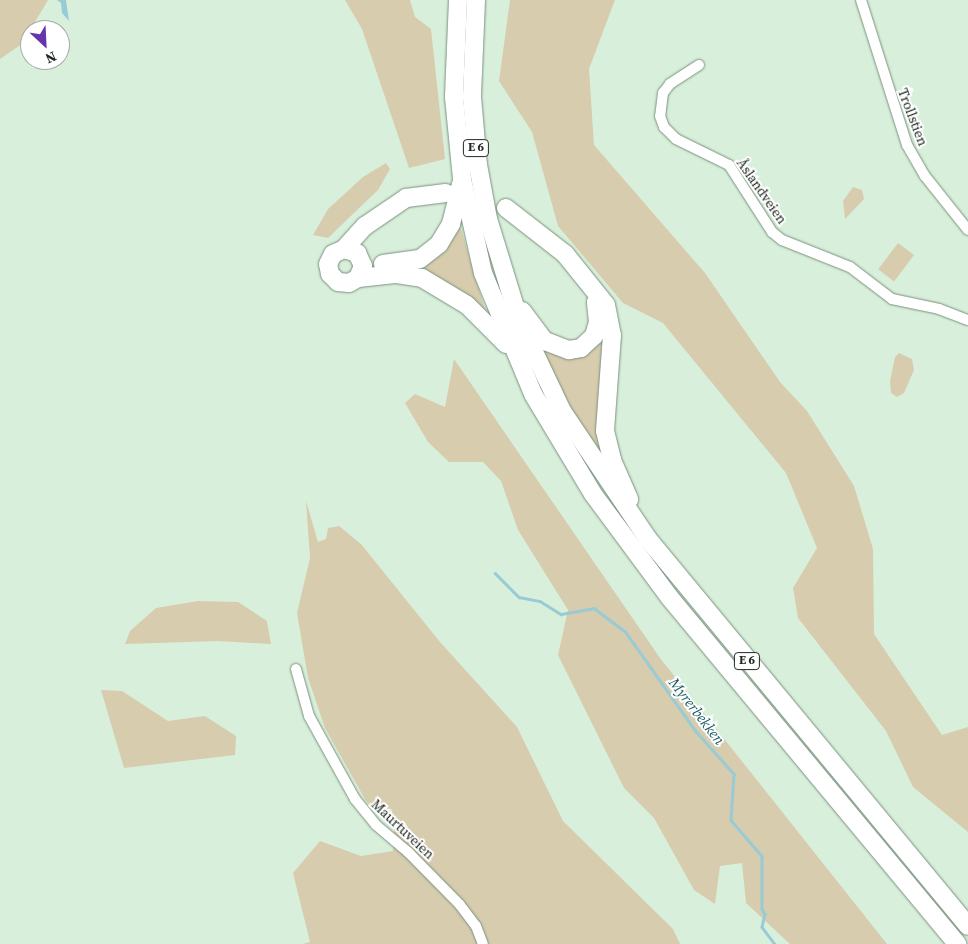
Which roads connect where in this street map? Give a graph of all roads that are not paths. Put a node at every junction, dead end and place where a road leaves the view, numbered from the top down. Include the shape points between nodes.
1 (458, 0) edge
2 (476, 0) edge
3 (861, 0) edge
4 (699, 65) dead end
5 (462, 179) junction
6 (446, 193) dead end
7 (506, 208) dead end
8 (968, 230) edge
9 (355, 255) junction
10 (358, 278) junction
11 (592, 285) junction
12 (509, 293) junction
13 (968, 320) edge
14 (513, 350) junction
15 (648, 539) junction
16 (296, 669) dead end
17 (968, 926) edge
18 (483, 944) edge
19 (957, 944) edge

1 - 5 highway, E 6 via 454,97
2 - 12 highway, E 6 via 472,69 474,131 488,219
3 - 8 street, Trollstien via 907,145 925,176
4 - 13 street, Åslandveien via 670,84 663,93 660,116 664,127 676,139 729,165 772,232 850,267 892,300 939,309
5 - 9 highway, E 6 via 448,231 430,253 398,264
5 - 14 highway, E 6 via 483,273
6 - 9 highway, E 6 via 406,198 365,226
7 - 11 highway, E 6 via 547,238
9 - 10 highway, E 6
9 - 10 highway, E 6 via 330,259 330,274 343,283
10 - 14 highway, E 6 via 397,274 422,278 467,304
11 - 12 highway, E 6 via 598,313 597,328 588,343 569,350 545,341
11 - 15 highway, E 6 via 606,305 611,325 604,412 608,446
12 - 15 highway, E 6 via 528,344 562,411
14 - 19 highway, E 6 via 532,394 578,471 670,598
15 - 17 highway, E 6
16 - 18 street, Maurtuveien via 310,716 354,799 376,825 408,852 460,905 476,926

